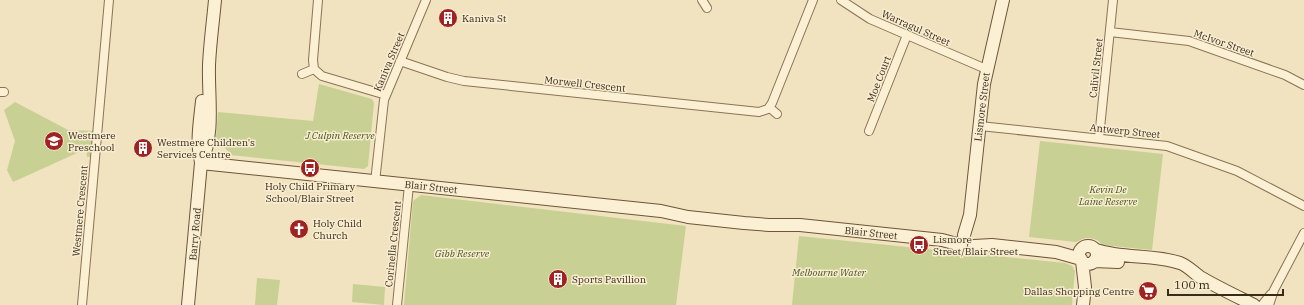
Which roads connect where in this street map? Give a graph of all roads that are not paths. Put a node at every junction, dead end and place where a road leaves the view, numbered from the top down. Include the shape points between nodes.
1 (109, 0) edge
2 (215, 0) edge
3 (318, 0) edge
4 (426, 0) edge
5 (702, 0) edge
6 (813, 0) edge
7 (841, 0) edge
8 (1003, 0) edge
9 (1113, 0) edge
10 (707, 8) dead end
11 (1110, 32) junction
12 (907, 35) junction
13 (400, 61) junction
14 (314, 69) junction
15 (986, 69) junction
16 (302, 74) dead end
17 (1304, 85) edge
18 (386, 95) junction
19 (770, 108) junction
20 (777, 114) dead end
21 (980, 126) junction
22 (869, 131) dead end
23 (1099, 138) junction
24 (201, 163) junction
25 (375, 182) junction
26 (409, 185) junction
27 (1304, 206) edge
28 (1304, 233) edge
29 (968, 239) junction
30 (1088, 257) junction
31 (1274, 290) junction
32 (82, 305) edge
33 (188, 305) edge
34 (397, 305) edge
35 (1083, 305) edge
36 (1254, 305) edge
37 (1262, 305) edge
38 (1269, 305) edge

1 - 32 street, Westmere Crescent
2 - 24 street, Barry Road via 209,66 207,148
3 - 14 street
4 - 13 street, Kaniva Street
5 - 10 street
6 - 19 street
7 - 12 street, Warragul Street via 870,19
8 - 15 street, Lismore Street
9 - 11 street, Calivil Street
11 - 17 street, McIvor Street via 1189,41 1285,75
11 - 23 street, Calivil Street
12 - 15 street, Warragul Street
12 - 22 street, Moe Court
13 - 18 street, Kaniva Street
13 - 19 street, Morwell Crescent via 464,82 756,112
14 - 16 street
14 - 18 street via 322,76
15 - 21 street, Lismore Street
18 - 25 street, Kaniva Street
19 - 20 street
21 - 23 street, Antwerp Street
21 - 29 street, Lismore Street
23 - 27 street, Antwerp Street via 1167,146 1237,171
24 - 25 street, Blair Street
24 - 33 street, Barry Road
25 - 26 street, Blair Street
26 - 29 street, Blair Street via 661,211 745,216 800,225 942,240
26 - 34 street, Corinella Crescent
28 - 31 street
29 - 30 street, Blair Street via 992,245
30 - 35 street
30 - 36 street, Blair Street via 1164,267 1200,276
31 - 37 street
31 - 38 street

